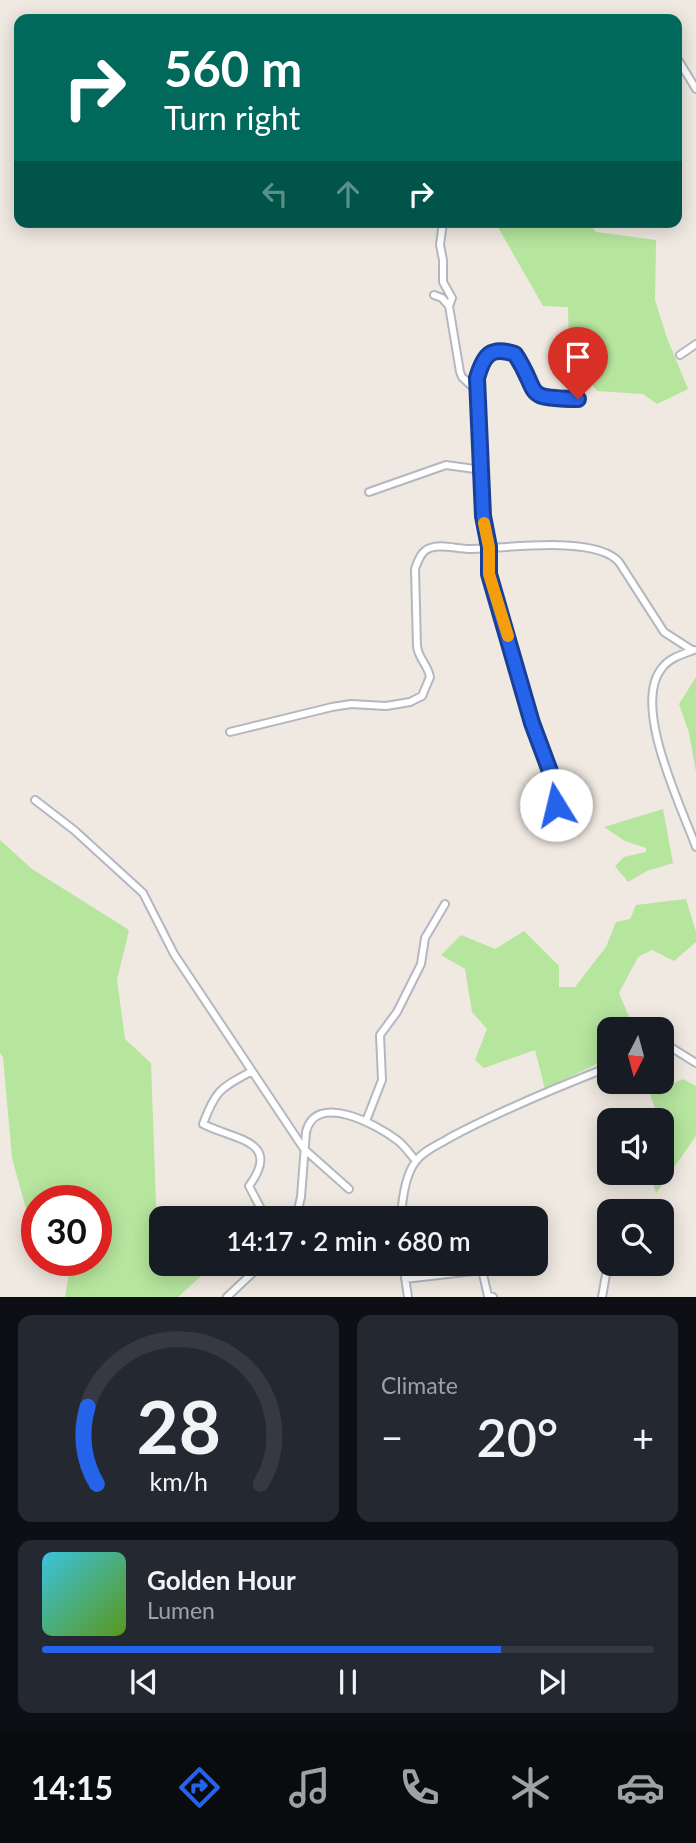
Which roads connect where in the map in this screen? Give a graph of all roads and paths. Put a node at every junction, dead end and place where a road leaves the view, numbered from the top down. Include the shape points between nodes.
1 (682, 66) edge
2 (696, 89) edge
3 (442, 228) edge
4 (434, 295) dead end
5 (449, 306) junction
6 (696, 344) edge
7 (680, 355) dead end
8 (477, 391) junction
9 (578, 399) dead end
10 (482, 470) junction
11 (369, 492) dead end
12 (489, 547) junction
13 (694, 650) edge
14 (230, 732) dead end
15 (35, 800) dead end
16 (556, 805) dead end
17 (696, 847) edge
18 (445, 904) dead end
19 (674, 1049) edge
20 (696, 1063) edge
21 (252, 1071) junction
22 (597, 1072) edge
23 (366, 1121) junction
24 (304, 1149) junction
25 (416, 1161) junction
26 (349, 1189) dead end
27 (259, 1206) edge
28 (299, 1206) edge
29 (403, 1206) edge
30 (249, 1276) edge
31 (405, 1276) edge
32 (606, 1276) edge
33 (405, 1279) junction
34 (227, 1297) edge
35 (408, 1297) edge
36 (493, 1297) edge
37 (602, 1297) edge

1 - 2 street
3 - 5 street via 443,282 452,298
4 - 5 street
5 - 8 street via 460,372
6 - 7 street
8 - 9 street via 485,358 499,350 515,354 536,395
8 - 10 street
10 - 11 street via 446,465
10 - 12 street
12 - 13 street via 604,550 619,562 664,632
12 - 14 street via 431,547 419,558 415,569 416,646 430,677 422,696 386,706 332,707
12 - 16 street via 491,585 551,774
13 - 17 street via 661,669 653,703 661,761
15 - 21 street via 143,893 174,954
18 - 23 street via 425,938 421,964 380,1035 382,1080
19 - 20 street
21 - 24 street
21 - 27 street via 222,1088 204,1124 248,1140 261,1155 261,1170 249,1186
22 - 25 street via 471,1127
23 - 24 street via 338,1112 322,1115 308,1124
23 - 25 street via 400,1141
24 - 26 street
24 - 28 street
25 - 29 street
30 - 34 street
31 - 33 street
32 - 37 street
33 - 35 street
33 - 36 street via 482,1270 488,1296

